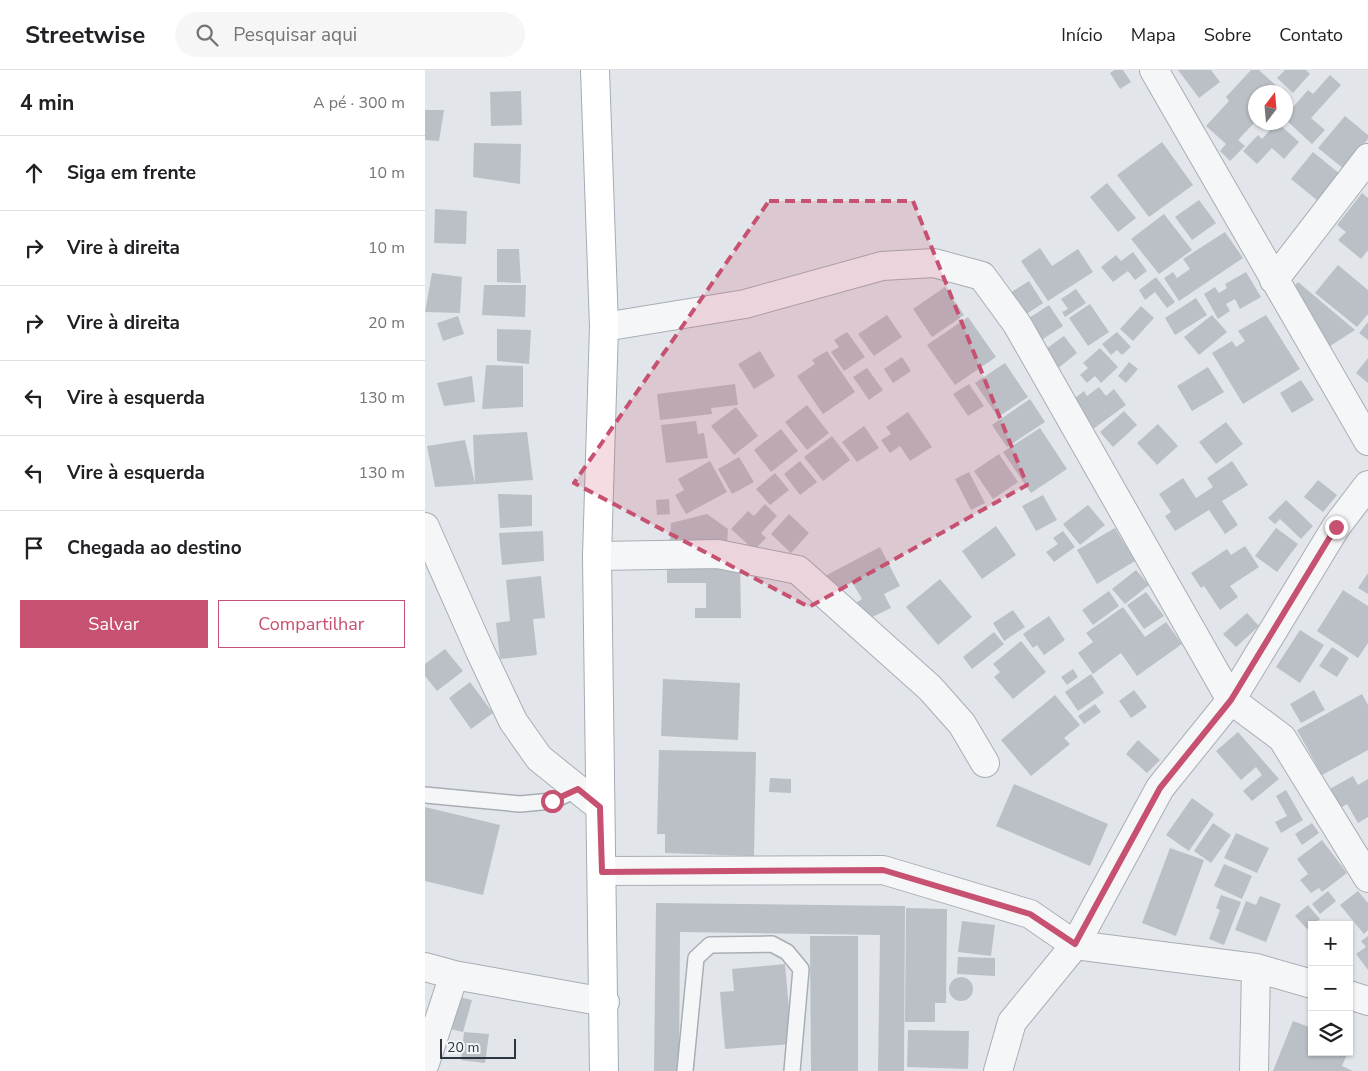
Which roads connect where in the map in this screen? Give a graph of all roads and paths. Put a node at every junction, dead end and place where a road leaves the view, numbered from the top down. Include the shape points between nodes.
1 (595, 70) edge
2 (1154, 70) edge
3 (1368, 158) edge
4 (1273, 280) junction
5 (603, 327) junction
6 (1368, 441) edge
7 (1368, 485) edge
8 (425, 527) edge
9 (597, 556) junction
10 (1231, 700) junction
11 (985, 763) dead end
12 (578, 789) junction
13 (425, 795) edge
14 (600, 807) junction
15 (602, 872) junction
16 (1367, 874) edge
17 (1075, 944) junction
18 (425, 968) edge
19 (1256, 968) junction
20 (454, 975) junction
21 (1308, 983) edge
22 (1353, 996) edge
23 (1368, 1001) edge
24 (605, 1002) junction
25 (425, 1063) edge
26 (604, 1071) edge
27 (685, 1071) edge
28 (792, 1071) edge
29 (998, 1071) edge
30 (1254, 1071) edge

1 - 5 main road
2 - 4 street
3 - 4 street
4 - 6 street
5 - 9 main road
5 - 10 street via 745,304 882,266 934,262 982,276 1017,324
7 - 10 street via 1336,527
8 - 12 street via 513,721 539,758
9 - 11 street via 718,554 798,570 930,688 963,724
9 - 14 main road
10 - 16 street via 1282,738
10 - 17 street via 1160,788
12 - 13 lane via 552,801 520,804
12 - 14 street
14 - 15 main road
15 - 17 street via 883,870 1030,914
15 - 24 main road
17 - 19 street
17 - 29 street via 1012,1022
18 - 20 street
19 - 21 street
19 - 30 street
20 - 24 street
20 - 25 street
22 - 23 street
24 - 26 main road
27 - 28 lane via 696,958 710,946 772,944 787,952 801,969

